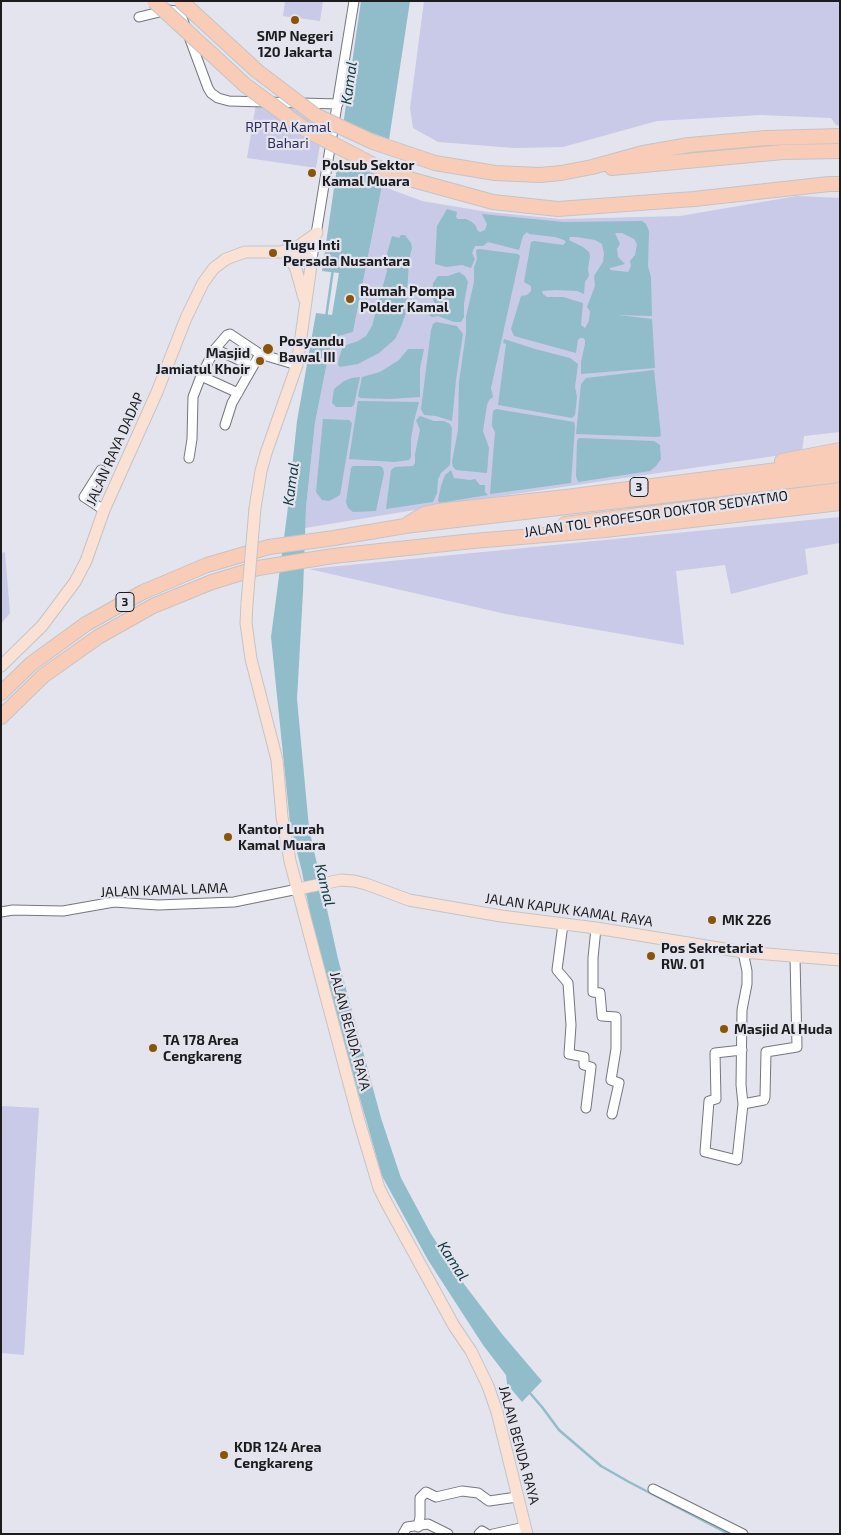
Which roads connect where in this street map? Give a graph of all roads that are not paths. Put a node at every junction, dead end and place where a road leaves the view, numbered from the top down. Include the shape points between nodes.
1 (154, 1) edge
2 (181, 1) edge
3 (354, 1) edge
4 (139, 17) dead end
5 (338, 104) junction
6 (840, 136) edge
7 (840, 151) edge
8 (561, 173) junction
9 (840, 184) edge
10 (317, 233) junction
11 (286, 251) junction
12 (311, 265) junction
13 (306, 302) junction
14 (215, 350) junction
15 (263, 355) junction
16 (297, 365) junction
17 (252, 366) junction
18 (201, 376) junction
19 (238, 393) junction
20 (225, 425) dead end
21 (840, 450) edge
22 (189, 458) dead end
23 (840, 462) edge
24 (101, 470) dead end
25 (840, 475) edge
26 (696, 479) junction
27 (840, 490) edge
28 (840, 503) edge
29 (104, 510) junction
30 (405, 526) junction
31 (473, 541) junction
32 (1, 666) edge
33 (1, 693) edge
34 (1, 717) edge
35 (301, 888) junction
36 (1, 912) edge
37 (563, 924) junction
38 (596, 928) junction
39 (744, 952) junction
40 (795, 957) junction
41 (840, 960) edge
42 (742, 1050) junction
43 (743, 1104) junction
44 (586, 1108) dead end
45 (612, 1114) dead end
46 (653, 1489) dead end
47 (517, 1496) junction
48 (418, 1526) junction
49 (526, 1530) edge
50 (403, 1534) edge
51 (448, 1534) edge
52 (480, 1534) edge
53 (487, 1534) edge
54 (493, 1534) edge
55 (743, 1534) edge

1 - 9 highway, bridge via 245,85 306,130 392,174 493,202 558,209
2 - 8 highway, bridge via 257,71 315,115 373,142 435,163 504,173
3 - 5 street
4 - 5 street via 168,10 181,15 208,88 218,98
5 - 10 street
6 - 8 highway via 689,145
7 - 8 highway via 783,152
10 - 11 main road
10 - 12 street
11 - 12 main road via 304,255
11 - 13 main road via 296,269
11 - 29 main road, JALAN RAYA DADAP via 245,252 226,259 203,283
12 - 13 main road
13 - 16 main road
14 - 15 street via 230,334
14 - 17 street
14 - 18 street
15 - 16 street
15 - 17 street
16 - 35 main road, JALAN BENDA RAYA, bridge via 261,471 246,623 250,659 277,760 290,861
17 - 19 street
18 - 19 street
18 - 22 street via 193,397
19 - 20 street
21 - 26 highway
23 - 26 highway, JALAN TOL PROFESOR DOKTOR SEDYATMO / 3
24 - 29 street via 84,497
25 - 30 highway, JALAN TOL PROFESOR DOKTOR SEDYATMO / 3
26 - 30 highway, JALAN TOL PROFESOR DOKTOR SEDYATMO / 3 via 438,511 424,514
27 - 31 highway, JALAN TOL PROFESOR DOKTOR SEDYATMO / 3 via 567,524
28 - 31 highway, JALAN TOL PROFESOR DOKTOR SEDYATMO / 3 via 605,530
29 - 32 main road, JALAN RAYA DADAP via 75,582 42,626
30 - 33 highway, JALAN TOL PROFESOR DOKTOR SEDYATMO / 3 via 269,547 207,565 143,592 86,624 31,664
31 - 34 highway, JALAN TOL PROFESOR DOKTOR SEDYATMO / 3 via 271,564 212,582 161,603 98,637 44,676
35 - 36 street, JALAN KAMAL LAMA via 234,902 158,905 114,902 63,911
35 - 37 main road, JALAN KAPUK KAMAL RAYA via 341,880 354,881 409,900
35 - 47 main road, JALAN BENDA RAYA via 359,1122 379,1188 488,1386
37 - 38 main road, JALAN KAPUK KAMAL RAYA
37 - 44 street via 557,970 568,983 569,1054 584,1057 584,1065 591,1067
38 - 39 main road, JALAN KAPUK KAMAL RAYA
38 - 45 street via 593,992 600,993 602,1016 616,1017 616,1049 611,1080 619,1083
39 - 40 main road, JALAN KAPUK KAMAL RAYA
39 - 42 street via 747,984 742,1010
40 - 41 main road, JALAN KAPUK KAMAL RAYA
40 - 43 street via 797,1047 766,1052 764,1100
42 - 43 street
42 - 43 street via 715,1053 716,1099 709,1101 705,1152 738,1159
46 - 55 street
47 - 48 street via 489,1500 478,1493 462,1491 436,1497 426,1492 420,1498
47 - 49 main road, JALAN BENDA RAYA
48 - 50 street via 408,1527
48 - 51 street via 428,1524
49 - 54 street
52 - 53 street via 482,1531

